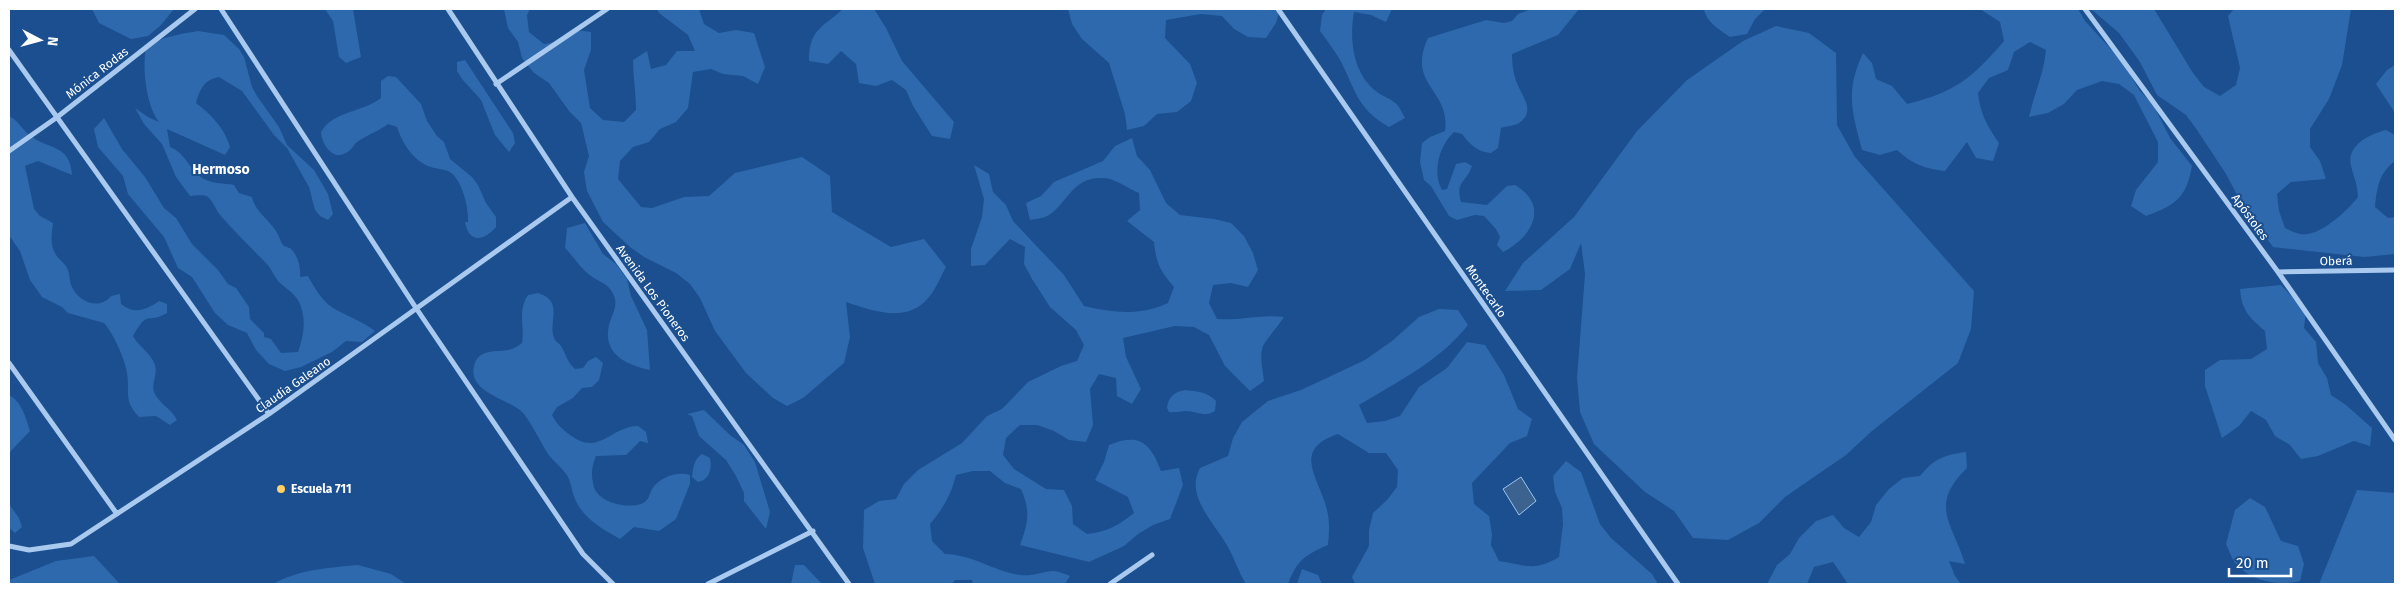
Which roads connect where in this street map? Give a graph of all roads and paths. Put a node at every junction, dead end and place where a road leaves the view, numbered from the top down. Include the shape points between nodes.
1 (195, 9) edge
2 (221, 9) edge
3 (448, 9) edge
4 (607, 9) edge
5 (1278, 9) edge
6 (2085, 9) edge
7 (9, 50) edge
8 (496, 84) junction
9 (56, 118) junction
10 (9, 150) edge
11 (572, 197) junction
12 (2395, 270) edge
13 (2278, 272) junction
14 (416, 308) junction
15 (9, 363) edge
16 (269, 414) junction
17 (2395, 440) edge
18 (117, 514) junction
19 (813, 531) junction
20 (9, 546) edge
21 (1152, 555) dead end
22 (613, 584) edge
23 (708, 584) edge
24 (849, 584) edge
25 (1110, 584) edge
26 (1678, 584) edge

1 - 9 street, Mónica Rodas
2 - 14 street
3 - 8 street, Avenida Los Pioneros
4 - 8 street
5 - 26 street, Montecarlo
6 - 13 street, Apóstoles
7 - 9 street
8 - 11 street, Avenida Los Pioneros
9 - 10 street, Mónica Rodas
9 - 16 street
11 - 14 street, Claudia Galeano
11 - 19 street, Avenida Los Pioneros
12 - 13 street, Oberá
13 - 17 street, Apóstoles
14 - 16 street, Claudia Galeano
14 - 22 street via 583,554
15 - 18 street
16 - 18 street, Claudia Galeano
18 - 20 street, Claudia Galeano via 70,544 29,550
19 - 23 street
19 - 24 street, Avenida Los Pioneros
21 - 25 street

